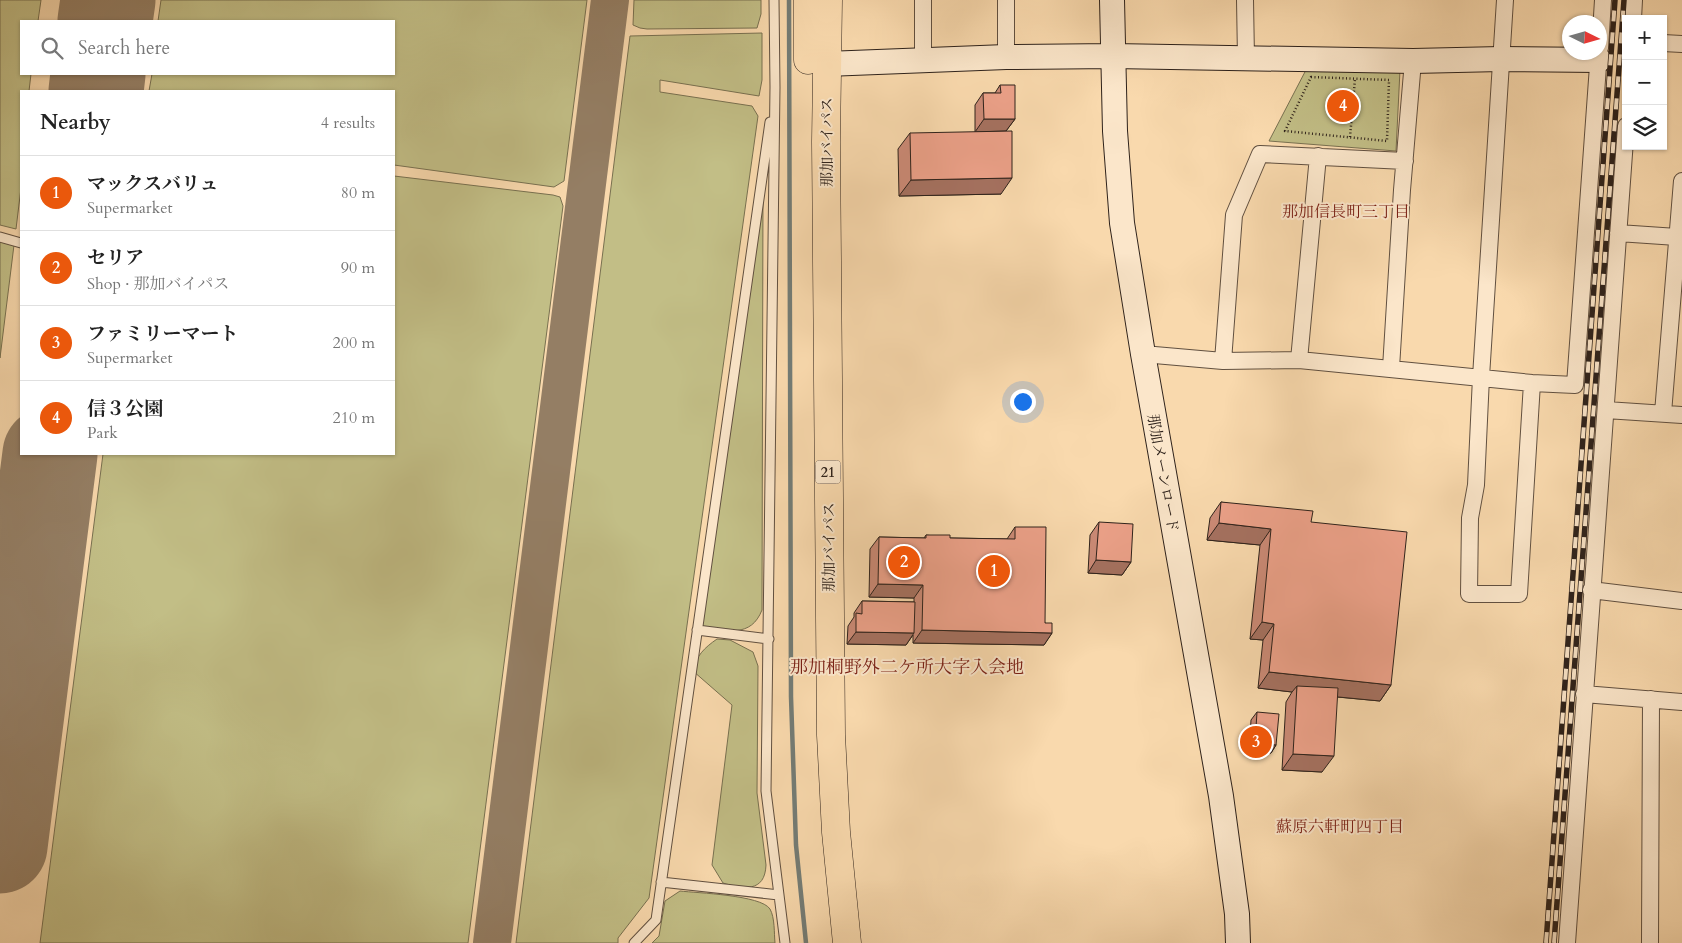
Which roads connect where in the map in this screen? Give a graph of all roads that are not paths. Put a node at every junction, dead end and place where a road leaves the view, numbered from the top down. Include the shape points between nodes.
1 (774, 0) edge
2 (808, 0) edge
3 (828, 0) edge
4 (923, 0) edge
5 (1006, 0) edge
6 (1112, 0) edge
7 (1245, 0) edge
8 (1505, 0) edge
9 (1603, 0) edge
10 (1634, 0) edge
11 (1602, 15) edge
12 (1633, 15) edge
13 (1667, 43) edge
14 (1682, 44) edge
15 (1114, 56) junction
16 (1562, 56) edge
17 (1006, 57) junction
18 (1246, 58) junction
19 (1501, 59) junction
20 (923, 60) junction
21 (1599, 60) edge
22 (1413, 61) junction
23 (826, 64) junction
24 (775, 87) junction
25 (1624, 150) edge
26 (1318, 156) junction
27 (1405, 161) junction
28 (1682, 181) edge
29 (1679, 231) edge
30 (1618, 233) junction
31 (0, 237) edge
32 (20, 243) edge
33 (1142, 354) junction
34 (1223, 360) junction
35 (1299, 360) junction
36 (1391, 368) junction
37 (1481, 377) junction
38 (1532, 383) junction
39 (1606, 410) junction
40 (1662, 413) junction
41 (1682, 415) edge
42 (1591, 590) junction
43 (1682, 601) edge
44 (697, 630) junction
45 (769, 639) junction
46 (1584, 694) junction
47 (1651, 699) junction
48 (1682, 702) edge
49 (661, 882) junction
50 (779, 894) junction
51 (634, 943) edge
52 (784, 943) edge
53 (829, 943) edge
54 (847, 943) edge
55 (1238, 943) edge
56 (1567, 943) edge
57 (1650, 943) edge

1 - 24 lane
2 - 53 highway, 那加バイパス / 21 via 813,724
3 - 23 highway, 那加バイパス / 21
4 - 20 street
5 - 17 street
6 - 15 street, 那加メーンロード
7 - 18 street
8 - 19 street
9 - 11 street
10 - 12 street
13 - 14 street
15 - 17 street
15 - 18 street
15 - 33 street, 那加メーンロード via 1115,131 1122,223
16 - 19 street
17 - 20 street
18 - 22 street
19 - 22 street
19 - 37 street
20 - 23 street
21 - 38 street via 1575,385
22 - 27 street
23 - 54 highway, 那加バイパス / 21 via 830,735
24 - 44 lane
24 - 45 lane
25 - 30 street
26 - 27 street
26 - 34 street via 1260,154 1234,215
26 - 35 street
27 - 36 street
28 - 29 street
29 - 30 street
29 - 40 street
30 - 39 street
31 - 32 lane
33 - 34 street
33 - 55 street, 那加メーンロード via 1221,796
34 - 35 street
35 - 36 street
36 - 37 street
37 - 38 street
37 - 38 street via 1476,485 1470,518 1469,594 1519,594
39 - 40 street
39 - 42 street
40 - 41 street
42 - 43 street
42 - 46 street
44 - 45 lane
44 - 49 lane
45 - 50 lane via 766,791
46 - 47 street
46 - 56 street
47 - 48 street
47 - 57 street
49 - 50 lane
49 - 51 lane via 656,920
50 - 52 lane

